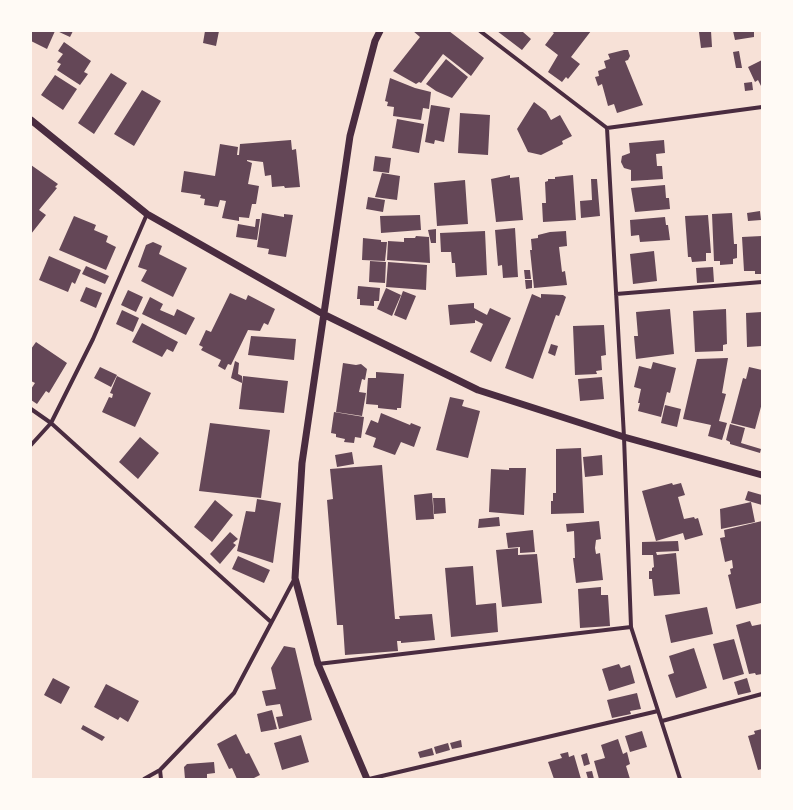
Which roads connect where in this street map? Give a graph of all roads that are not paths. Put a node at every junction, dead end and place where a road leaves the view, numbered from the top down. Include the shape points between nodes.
1 (380, 31) edge
2 (480, 31) edge
3 (762, 107) edge
4 (31, 120) edge
5 (607, 128) junction
6 (147, 214) junction
7 (762, 282) edge
8 (616, 294) junction
9 (323, 314) junction
10 (31, 409) edge
11 (51, 423) junction
12 (624, 437) junction
13 (31, 445) edge
14 (762, 475) edge
15 (295, 578) junction
16 (271, 622) junction
17 (631, 627) junction
18 (318, 664) junction
19 (762, 694) edge
20 (658, 711) junction
21 (662, 721) junction
22 (160, 770) junction
23 (144, 779) edge
24 (161, 779) edge
25 (368, 779) edge
26 (680, 779) edge

1 - 9 street via 375,41 350,136
2 - 5 street
3 - 5 street
4 - 6 street
5 - 8 street
6 - 9 street
6 - 11 street via 93,339
7 - 8 street
8 - 12 street
9 - 12 street via 478,390
9 - 15 street via 302,463
10 - 11 street
11 - 13 street
11 - 16 street
12 - 14 street
12 - 17 street
15 - 16 street
15 - 18 street
16 - 22 street via 234,693
17 - 18 street
17 - 20 street
18 - 25 street
19 - 21 street
20 - 21 street
20 - 25 street
21 - 26 street
22 - 23 street
22 - 24 street

